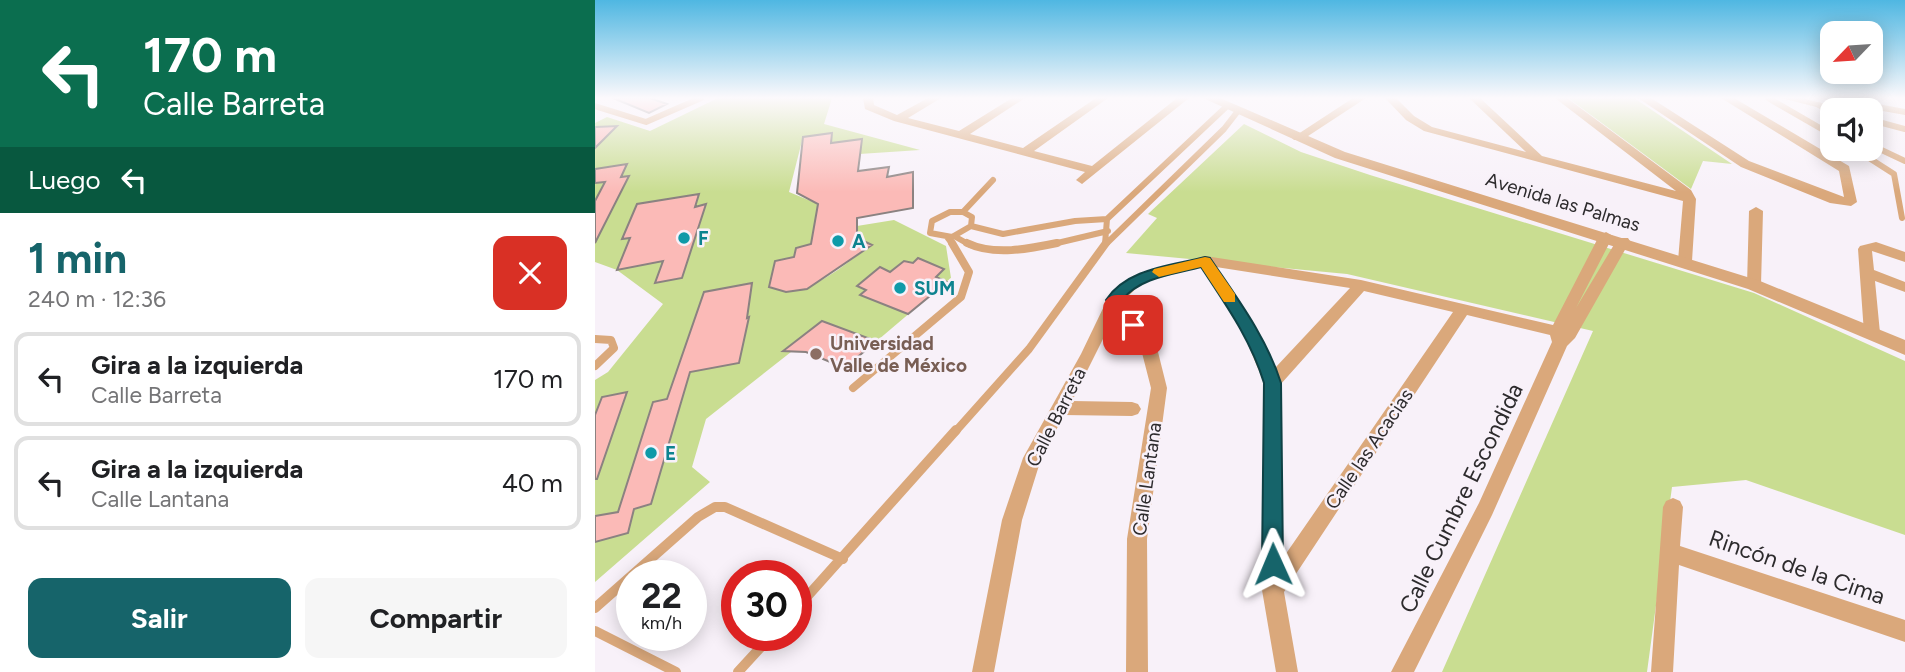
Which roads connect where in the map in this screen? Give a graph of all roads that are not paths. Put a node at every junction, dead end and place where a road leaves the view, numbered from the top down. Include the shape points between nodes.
1 (935, 129) edge
2 (970, 129) edge
3 (1058, 129) edge
4 (1144, 129) edge
5 (1210, 129) edge
6 (1219, 129) edge
7 (1279, 129) edge
8 (1312, 129) edge
9 (1432, 129) edge
10 (1509, 129) edge
11 (1603, 129) edge
12 (1691, 129) edge
13 (1779, 129) edge
14 (959, 136) junction
15 (1298, 138) junction
16 (1883, 150) edge
17 (1025, 152) junction
18 (1541, 158) junction
19 (1905, 160) edge
20 (1873, 161) edge
21 (1093, 170) junction
22 (993, 180) dead end
23 (1082, 180) dead end
24 (1131, 198) junction
25 (1690, 199) junction
26 (1146, 203) junction
27 (1756, 211) dead end
28 (963, 212) junction
29 (1902, 218) dead end
30 (1107, 219) junction
31 (971, 226) junction
32 (1118, 230) junction
33 (1106, 232) junction
34 (951, 237) junction
35 (1615, 239) junction
36 (1105, 244) junction
37 (1905, 257) edge
38 (1205, 261) junction
39 (1685, 261) junction
40 (1867, 273) junction
41 (1361, 285) junction
42 (1754, 285) junction
43 (1905, 288) edge
44 (1114, 300) junction
45 (1464, 308) junction
46 (1872, 333) junction
47 (1562, 336) junction
48 (595, 339) edge
49 (1905, 348) edge
50 (595, 366) edge
51 (1272, 383) junction
52 (853, 388) dead end
53 (1059, 408) junction
54 (1132, 409) dead end
55 (1673, 507) dead end
56 (1672, 553) junction
57 (843, 559) junction
58 (1273, 590) junction
59 (812, 592) edge
60 (595, 608) edge
61 (595, 631) edge
62 (1905, 631) edge
63 (757, 651) edge
64 (676, 672) edge
65 (738, 672) edge
66 (983, 672) edge
67 (1137, 672) edge
68 (1287, 672) edge
69 (1402, 672) edge
70 (1661, 672) edge

1 - 14 street
2 - 14 street
3 - 17 street
4 - 21 street
5 - 24 lane
6 - 26 lane
7 - 15 street, Avenida las Palmas
8 - 15 street
9 - 18 street
10 - 18 street
11 - 25 street
12 - 13 street via 1745,164 1835,200 1851,201 1848,173 1842,167
14 - 17 street
15 - 35 street, Avenida las Palmas
16 - 19 lane
17 - 21 street
18 - 25 street
20 - 29 lane via 1896,176
21 - 23 street
22 - 28 lane
24 - 26 lane
24 - 30 lane
25 - 39 street
26 - 32 lane
27 - 42 street
28 - 31 lane via 972,218
28 - 34 lane via 942,214 929,225 934,236
30 - 31 lane via 1003,234
30 - 33 lane
31 - 34 lane
32 - 33 lane
32 - 36 lane
33 - 34 lane via 1002,250
33 - 36 lane
34 - 52 lane via 970,271 961,297
35 - 39 street, Avenida las Palmas
35 - 47 street, Calle Cumbre Escondida
36 - 57 lane via 1029,349
37 - 40 street via 1866,247
38 - 41 street, Calle Barreta
38 - 44 street, Calle Barreta via 1137,279
38 - 51 street via 1254,337
39 - 42 street, Avenida las Palmas
40 - 43 street
40 - 46 street
41 - 45 street, Calle Barreta
41 - 51 street
42 - 46 street, Avenida las Palmas
44 - 53 street, Calle Barreta
44 - 67 street, Calle Lantana via 1149,348 1159,388 1137,539
45 - 47 street, Calle Barreta
45 - 58 street, Calle las Acacias
46 - 49 street, Avenida las Palmas
47 - 69 street, Calle Cumbre Escondida via 1449,585
48 - 50 lane via 611,340 614,348
51 - 58 street
53 - 54 street
53 - 66 street, Calle Barreta via 1032,458 1012,520
55 - 56 street
56 - 62 street, Rincón de la Cima
56 - 70 street
57 - 59 lane
57 - 60 lane via 725,507 715,507
58 - 68 street
61 - 64 lane
63 - 65 lane

